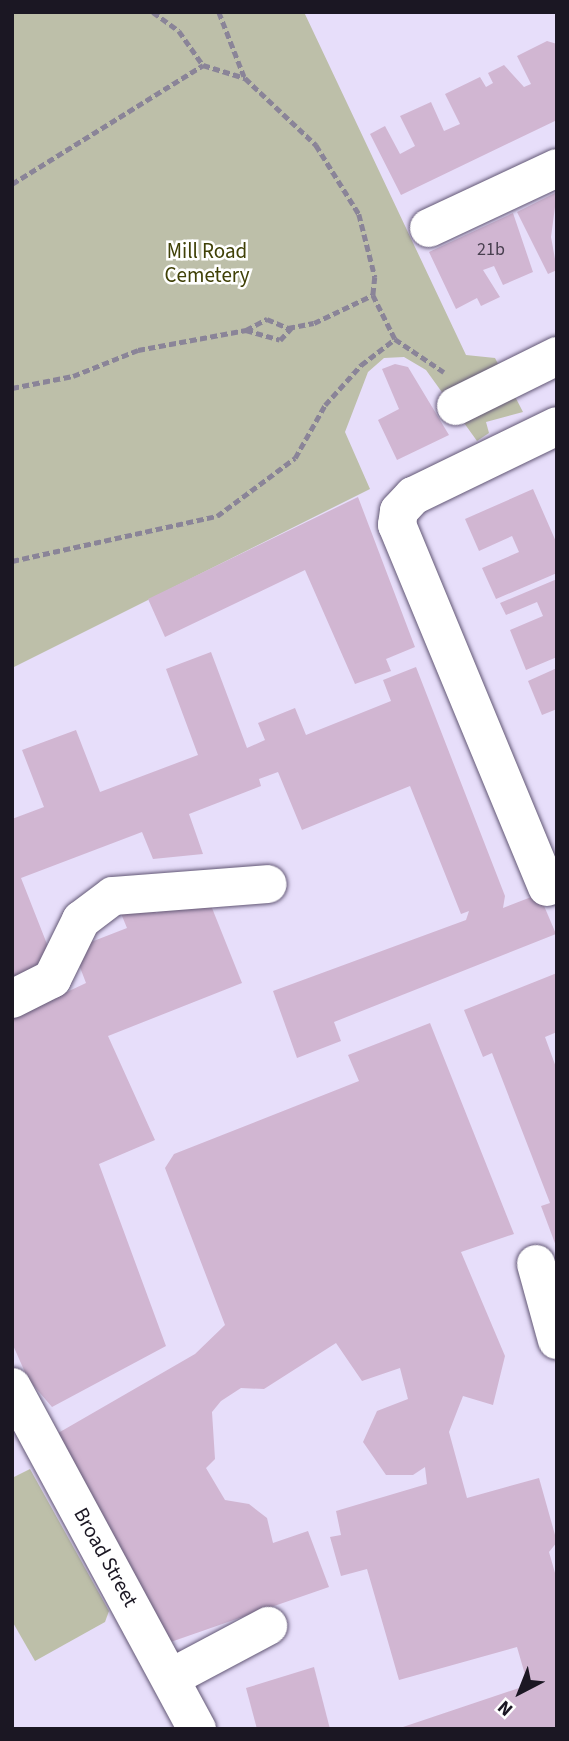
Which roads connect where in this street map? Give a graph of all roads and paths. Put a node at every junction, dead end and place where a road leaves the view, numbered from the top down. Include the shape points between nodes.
1 (153, 12) edge
2 (219, 12) edge
3 (203, 65) junction
4 (245, 78) junction
5 (557, 168) edge
6 (12, 184) edge
7 (429, 228) dead end
8 (373, 295) junction
9 (291, 327) junction
10 (246, 330) junction
11 (395, 339) junction
12 (557, 356) edge
13 (12, 388) edge
14 (465, 399) joint
15 (555, 431) edge
16 (12, 561) edge
17 (268, 884) dead end
18 (547, 887) dead end
19 (12, 999) edge
20 (536, 1264) dead end
21 (557, 1340) edge
22 (12, 1387) edge
23 (268, 1626) dead end
24 (172, 1677) junction
25 (197, 1729) edge

1 - 3 path via 179,31
2 - 4 path
3 - 4 path
3 - 6 path
4 - 8 path via 316,145 359,214 375,277
5 - 7 street
8 - 9 path
8 - 11 path
9 - 10 path via 267,319
9 - 10 path via 280,340
10 - 13 path via 138,350 73,376
11 - 14 path
11 - 16 path via 325,405 295,458 217,516
12 - 14 street
15 - 18 street via 413,496 398,511 397,525
17 - 19 street via 113,896 81,920 52,979
20 - 21 street
22 - 24 street, Broad Street
23 - 24 street
24 - 25 street, Broad Street

